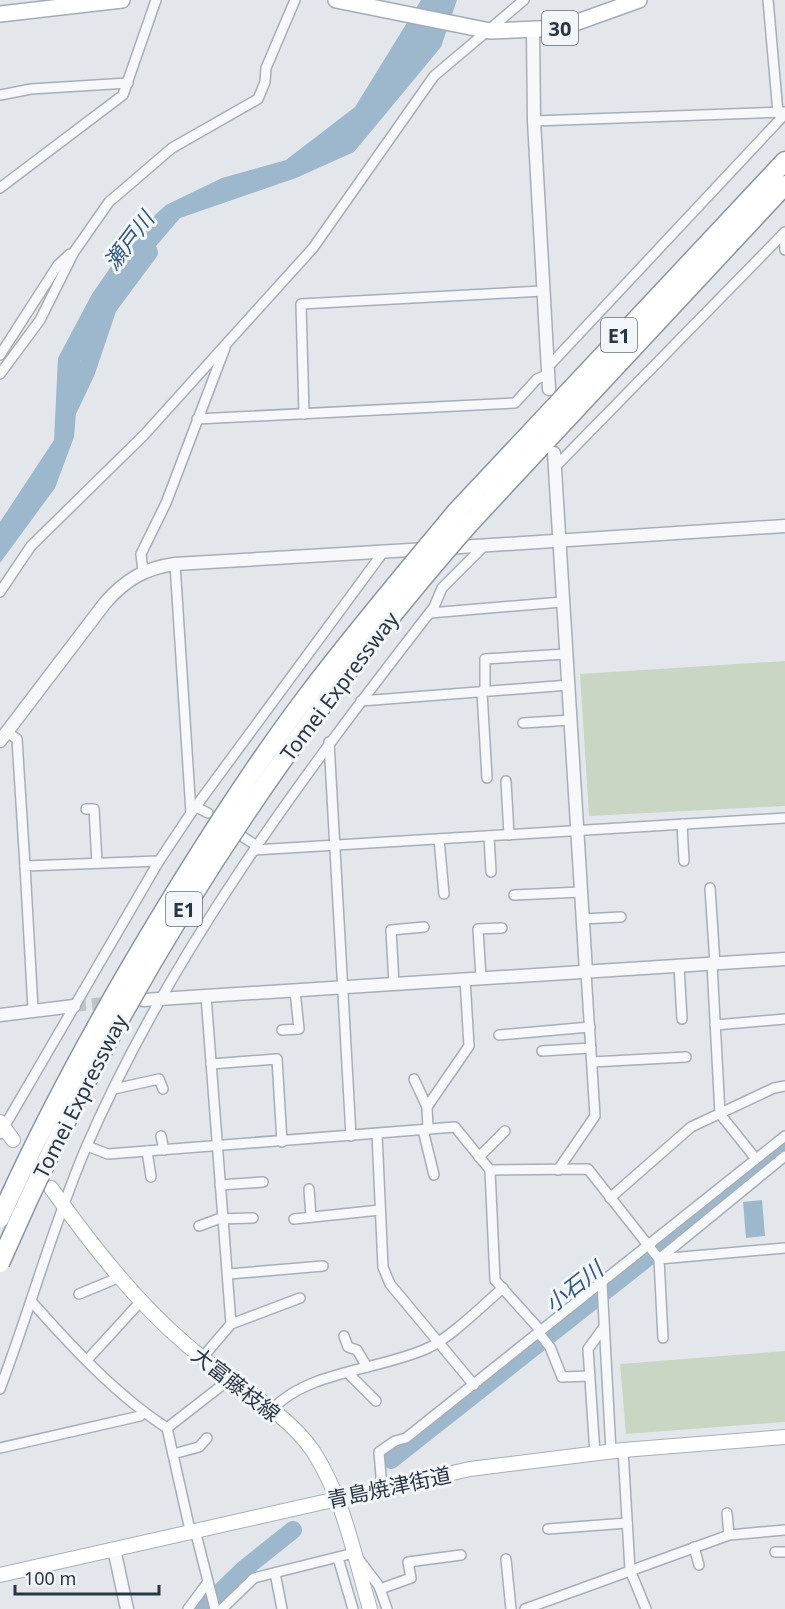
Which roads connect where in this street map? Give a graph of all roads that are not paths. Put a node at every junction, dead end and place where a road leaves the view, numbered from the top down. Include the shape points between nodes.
1 (122, 0) edge
2 (156, 0) edge
3 (295, 0) edge
4 (336, 0) edge
5 (524, 0) edge
6 (639, 0) edge
7 (768, 0) edge
8 (0, 14) edge
9 (484, 31) junction
10 (533, 31) junction
11 (128, 83) junction
12 (0, 95) edge
13 (783, 113) edge
14 (534, 121) junction
15 (785, 161) edge
16 (785, 185) edge
17 (0, 188) edge
18 (784, 232) edge
19 (785, 250) edge
20 (74, 252) junction
21 (543, 291) junction
22 (228, 341) junction
23 (0, 355) edge
24 (549, 371) junction
25 (0, 374) edge
26 (549, 389) dead end
27 (304, 414) junction
28 (197, 419) junction
29 (554, 453) dead end
30 (555, 467) junction
31 (463, 518) junction
32 (785, 526) edge
33 (559, 540) junction
34 (483, 547) junction
35 (384, 551) junction
36 (175, 564) junction
37 (143, 572) junction
38 (0, 592) edge
39 (562, 602) junction
40 (430, 613) junction
41 (566, 654) junction
42 (569, 685) junction
43 (484, 692) junction
44 (361, 701) junction
45 (571, 720) junction
46 (523, 723) dead end
47 (3, 736) edge
48 (329, 742) junction
49 (487, 778) dead end
50 (506, 781) dead end
51 (86, 809) dead end
52 (194, 810) junction
53 (208, 813) dead end
54 (785, 818) edge
55 (682, 824) junction
56 (577, 831) junction
57 (509, 835) junction
58 (489, 836) junction
59 (243, 837) dead end
60 (439, 839) junction
61 (336, 845) junction
62 (256, 848) junction
63 (159, 861) junction
64 (684, 861) dead end
65 (97, 863) junction
66 (25, 867) junction
67 (491, 872) dead end
68 (710, 888) dead end
69 (581, 892) junction
70 (444, 894) dead end
71 (514, 895) dead end
72 (621, 916) dead end
73 (583, 919) junction
74 (424, 927) dead end
75 (502, 928) dead end
76 (785, 959) edge
77 (713, 964) junction
78 (679, 966) junction
79 (586, 972) junction
80 (482, 978) junction
81 (465, 979) junction
82 (394, 984) junction
83 (344, 987) junction
84 (296, 991) junction
85 (206, 996) junction
86 (161, 999) junction
87 (143, 1000) dead end
88 (74, 1006) junction
89 (33, 1009) junction
90 (0, 1015) edge
91 (682, 1019) dead end
92 (785, 1019) edge
93 (715, 1025) junction
94 (590, 1027) junction
95 (282, 1030) dead end
96 (499, 1035) dead end
97 (591, 1048) junction
98 (542, 1051) dead end
99 (686, 1057) dead end
100 (592, 1062) junction
101 (211, 1064) junction
102 (414, 1079) dead end
103 (785, 1086) edge
104 (114, 1089) junction
105 (163, 1089) dead end
106 (427, 1107) junction
107 (720, 1114) junction
108 (425, 1130) junction
109 (4, 1131) edge
110 (505, 1131) dead end
111 (377, 1134) junction
112 (161, 1136) dead end
113 (351, 1136) junction
114 (785, 1136) edge
115 (282, 1142) junction
116 (87, 1146) junction
117 (216, 1147) junction
118 (164, 1150) junction
119 (147, 1151) junction
120 (785, 1156) edge
121 (479, 1157) junction
122 (756, 1159) junction
123 (490, 1170) junction
124 (558, 1170) junction
125 (434, 1174) dead end
126 (151, 1177) dead end
127 (263, 1182) dead end
128 (220, 1185) junction
129 (51, 1188) dead end
130 (309, 1189) dead end
131 (610, 1198) junction
132 (63, 1205) junction
133 (380, 1210) junction
134 (311, 1217) junction
135 (0, 1218) edge
136 (253, 1218) dead end
137 (294, 1219) dead end
138 (223, 1220) junction
139 (199, 1226) dead end
140 (648, 1246) junction
141 (785, 1248) edge
142 (659, 1259) junction
143 (0, 1263) edge
144 (323, 1266) dead end
145 (228, 1274) junction
146 (120, 1277) junction
147 (602, 1283) junction
148 (503, 1288) junction
149 (79, 1294) dead end
150 (300, 1298) dead end
151 (142, 1300) junction
152 (31, 1301) junction
153 (231, 1324) junction
154 (604, 1327) junction
155 (540, 1332) junction
156 (344, 1336) dead end
157 (663, 1338) dead end
158 (438, 1342) junction
159 (202, 1358) junction
160 (88, 1359) junction
161 (367, 1367) junction
162 (349, 1374) junction
163 (590, 1376) junction
164 (230, 1379) junction
165 (474, 1385) junction
166 (0, 1389) edge
167 (376, 1401) dead end
168 (272, 1410) junction
169 (144, 1412) junction
170 (167, 1428) junction
171 (785, 1437) edge
172 (207, 1438) dead end
173 (0, 1448) edge
174 (617, 1451) junction
175 (173, 1454) junction
176 (595, 1454) junction
177 (382, 1488) junction
178 (339, 1498) junction
179 (727, 1513) dead end
180 (627, 1523) junction
181 (548, 1529) dead end
182 (193, 1530) junction
183 (785, 1530) edge
184 (729, 1535) junction
185 (694, 1547) junction
186 (114, 1549) junction
187 (354, 1552) junction
188 (461, 1555) dead end
189 (338, 1558) junction
190 (506, 1559) dead end
191 (699, 1565) dead end
192 (630, 1570) junction
193 (275, 1573) junction
194 (0, 1575) edge
195 (209, 1584) junction
196 (380, 1588) junction
197 (128, 1609) edge
198 (188, 1609) edge
199 (215, 1609) edge
200 (222, 1609) edge
201 (282, 1609) edge
202 (353, 1609) edge
203 (370, 1609) edge
204 (387, 1609) edge
205 (511, 1609) edge
206 (525, 1609) edge
207 (646, 1609) edge

1 - 8 main road
2 - 11 street
3 - 20 street via 266,68 258,99 172,147 109,202
4 - 9 main road, 30
5 - 9 street
6 - 10 main road, 30 via 561,28
7 - 13 street
9 - 10 main road, 30
9 - 22 street via 434,76 313,248
10 - 14 street
11 - 12 street via 31,89
11 - 17 street via 123,95
13 - 14 street
13 - 24 street
14 - 21 street
15 - 31 highway, Tomei Expressway / E1
16 - 31 highway, Tomei Expressway / E1
18 - 19 street
18 - 30 street
20 - 23 street via 58,265
20 - 25 street via 40,320
21 - 24 street
21 - 27 street via 301,304
22 - 28 street
22 - 38 street via 144,435 31,546
24 - 26 street
24 - 27 street via 514,403
27 - 28 street
28 - 37 street via 166,503 141,554
29 - 30 street
30 - 33 street
31 - 135 highway, Tomei Expressway / E1, bridge via 310,692 229,806 75,1062
31 - 143 highway, Tomei Expressway / E1, bridge via 417,584 301,732 198,887 103,1050
32 - 33 street
33 - 34 street
33 - 39 street
34 - 35 street
34 - 40 street via 442,588
35 - 36 street
35 - 52 street
36 - 37 street
36 - 52 street
37 - 47 street via 110,597
39 - 40 street
39 - 41 street
40 - 44 street
41 - 42 street
41 - 43 street via 485,659
42 - 43 street
42 - 45 street
43 - 44 street
43 - 49 street
44 - 48 street
45 - 46 street
45 - 56 street
47 - 66 street via 17,739
48 - 61 street
48 - 62 street
50 - 57 street
51 - 65 street via 94,809
52 - 53 street
52 - 63 street
54 - 55 street
55 - 56 street
55 - 64 street
56 - 57 street
56 - 69 street
57 - 58 street
58 - 60 street
58 - 67 street
59 - 62 street
60 - 61 street
60 - 70 street
61 - 62 street
61 - 83 street
62 - 86 street
63 - 65 street
63 - 88 street
65 - 66 street
66 - 89 street
68 - 77 street
69 - 71 street
69 - 73 street
72 - 73 street
73 - 79 street
74 - 82 street via 391,930
75 - 80 street via 478,929
76 - 77 street
77 - 78 street
77 - 93 street
78 - 79 street
78 - 91 street
79 - 80 street
79 - 94 street
80 - 81 street
81 - 82 street
81 - 106 street via 470,1046
82 - 83 street
83 - 84 street
83 - 113 street
84 - 85 street
84 - 95 street via 299,1029
85 - 86 street
85 - 101 street
86 - 87 street
86 - 104 street
88 - 89 street
88 - 109 street
89 - 90 street
92 - 93 street
93 - 107 street
94 - 96 street
94 - 97 street
97 - 98 street
97 - 100 street
99 - 100 street
100 - 124 street via 595,1116
101 - 115 street via 277,1059
101 - 117 street
102 - 106 street
103 - 107 street
104 - 105 street via 159,1079
104 - 116 street
106 - 108 street
107 - 122 street
107 - 131 street via 692,1126
108 - 111 street
108 - 121 street via 455,1127
108 - 125 street
110 - 121 street
111 - 113 street
111 - 133 street
112 - 118 street
113 - 115 street
114 - 122 street
115 - 117 street
116 - 119 street via 108,1154
116 - 132 street
117 - 118 street
117 - 128 street
118 - 119 street
119 - 126 street
120 - 142 street
121 - 123 street
122 - 140 street
123 - 124 street
123 - 148 street via 495,1280
124 - 131 street via 588,1169
127 - 128 street
128 - 138 street
129 - 132 main road, 大富藤枝線
130 - 134 street
131 - 140 street
132 - 146 main road, 大富藤枝線
132 - 152 street
133 - 134 street
133 - 158 street via 383,1267 390,1284
134 - 137 street
136 - 138 street
138 - 139 street
138 - 145 street
140 - 142 street
140 - 147 street
141 - 142 street
142 - 157 street
144 - 145 street
145 - 153 street
146 - 149 street
146 - 151 main road, 大富藤枝線
147 - 154 street
147 - 155 street
148 - 155 street
148 - 158 street
150 - 153 street
151 - 159 main road, 大富藤枝線
151 - 160 street
152 - 160 street
152 - 166 street
153 - 159 street
154 - 163 street via 588,1349
154 - 174 street
155 - 163 street via 562,1377
155 - 165 street
156 - 161 street via 348,1347 357,1350
158 - 161 street
158 - 165 street
159 - 164 main road, 大富藤枝線
160 - 169 street
161 - 162 street
162 - 167 street
162 - 168 street via 321,1379 283,1398
163 - 176 street
164 - 168 main road, 大富藤枝線
164 - 170 street
165 - 177 street via 406,1438 379,1452
168 - 178 main road, 大富藤枝線 via 312,1449
169 - 170 street
169 - 173 street
170 - 175 street
171 - 174 main road, 青島焼津街道
172 - 175 street via 199,1447
174 - 176 main road, 青島焼津街道
174 - 180 street
175 - 182 street
176 - 177 main road, 青島焼津街道 via 470,1469
177 - 178 main road, 青島焼津街道
178 - 182 main road, 青島焼津街道
178 - 187 main road, 大富藤枝線
179 - 184 street
180 - 181 street
180 - 192 street
182 - 186 main road, 青島焼津街道
182 - 195 street
183 - 184 street
184 - 185 street
185 - 191 street
185 - 192 street
186 - 194 main road, 青島焼津街道
186 - 197 street
187 - 189 street
187 - 196 street
187 - 203 main road, 大富藤枝線
188 - 196 street via 408,1562 411,1578
189 - 193 street
189 - 202 street
190 - 205 street
192 - 206 street
192 - 207 street
193 - 200 street via 254,1578
193 - 201 street
195 - 198 street
195 - 199 street
196 - 204 street

